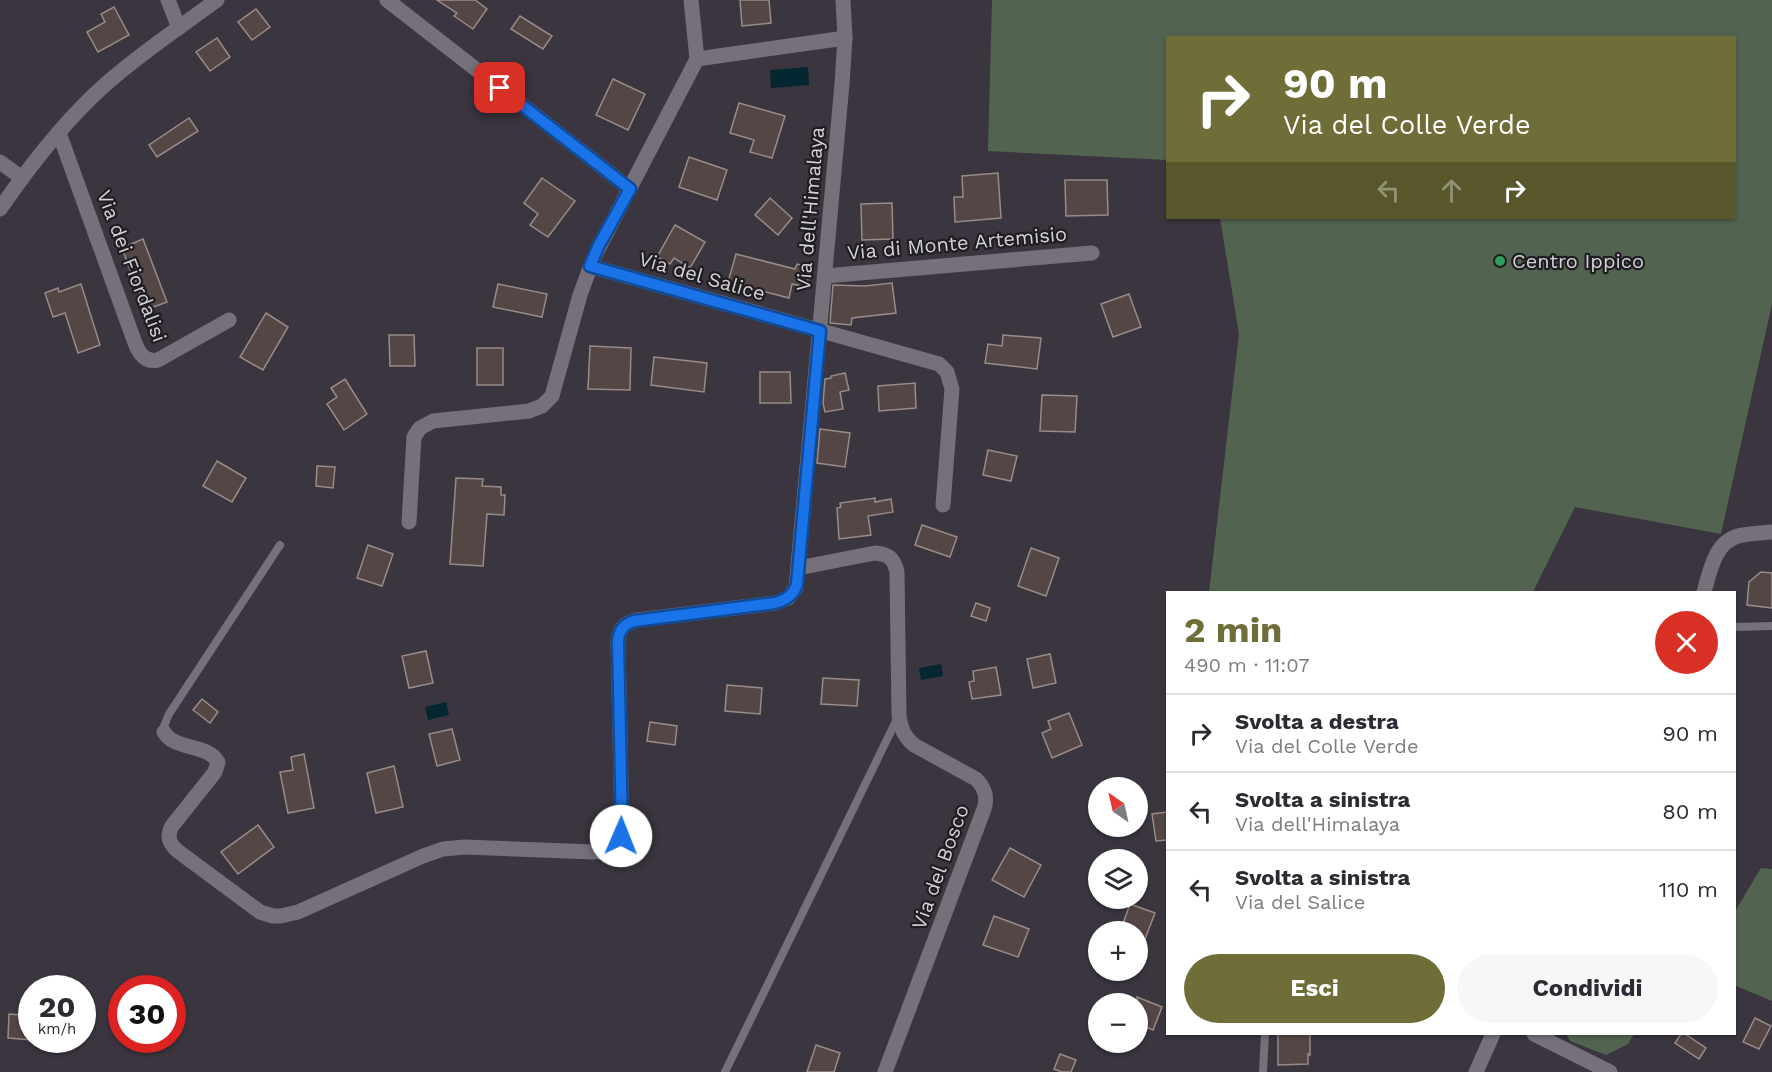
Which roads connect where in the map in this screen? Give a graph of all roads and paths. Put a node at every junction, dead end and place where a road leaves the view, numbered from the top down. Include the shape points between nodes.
1 (168, 0) edge
2 (217, 0) edge
3 (387, 0) edge
4 (691, 0) edge
5 (843, 0) edge
6 (179, 28) junction
7 (845, 38) junction
8 (697, 59) junction
9 (59, 132) junction
10 (0, 162) edge
11 (22, 178) junction
12 (630, 189) junction
13 (0, 209) edge
14 (1092, 253) dead end
15 (590, 266) junction
16 (825, 276) junction
17 (229, 320) dead end
18 (820, 331) junction
19 (943, 505) dead end
20 (409, 522) dead end
21 (1772, 532) edge
22 (280, 545) dead end
23 (798, 568) junction
24 (1704, 591) edge
25 (1772, 626) edge
26 (1736, 627) edge
27 (898, 715) junction
28 (164, 732) joint
29 (1265, 1035) edge
30 (1493, 1035) edge
31 (1536, 1035) edge
32 (725, 1072) edge
33 (885, 1072) edge
34 (1263, 1072) edge
35 (1476, 1072) edge
36 (1610, 1072) edge

1 - 6 street
2 - 6 street
3 - 12 street
4 - 8 street
5 - 7 street, Via dell'Himalaya
6 - 9 street via 105,84
7 - 8 street
7 - 16 street, Via dell'Himalaya
8 - 12 street
9 - 11 street
9 - 17 street, Via dei Fiordalisi via 142,356 158,360
10 - 11 street
11 - 13 street
12 - 15 street
14 - 16 street, Via di Monte Artemisio
15 - 18 street, Via del Salice
15 - 20 street via 554,392 546,403 529,411 433,421 417,431
16 - 18 street, Via dell'Himalaya
18 - 19 street, Via del Salice via 934,362 947,372 952,393
18 - 23 street, Via dell'Himalaya
21 - 24 street via 1736,536 1725,544 1715,557
22 - 28 lane via 169,714
23 - 27 street, Via del Bosco via 875,553 892,558 897,572
23 - 28 street, Via dell'Himalaya via 796,588 788,598 770,604 638,620 621,628 618,641 622,829 616,844 600,852 450,848 423,856 298,912 267,914 170,843 172,826 215,772 218,762 211,754 171,740
25 - 26 lane
27 - 32 lane
27 - 33 street, Via del Bosco via 911,742 976,779 987,800
29 - 34 lane
30 - 35 street
31 - 36 street

